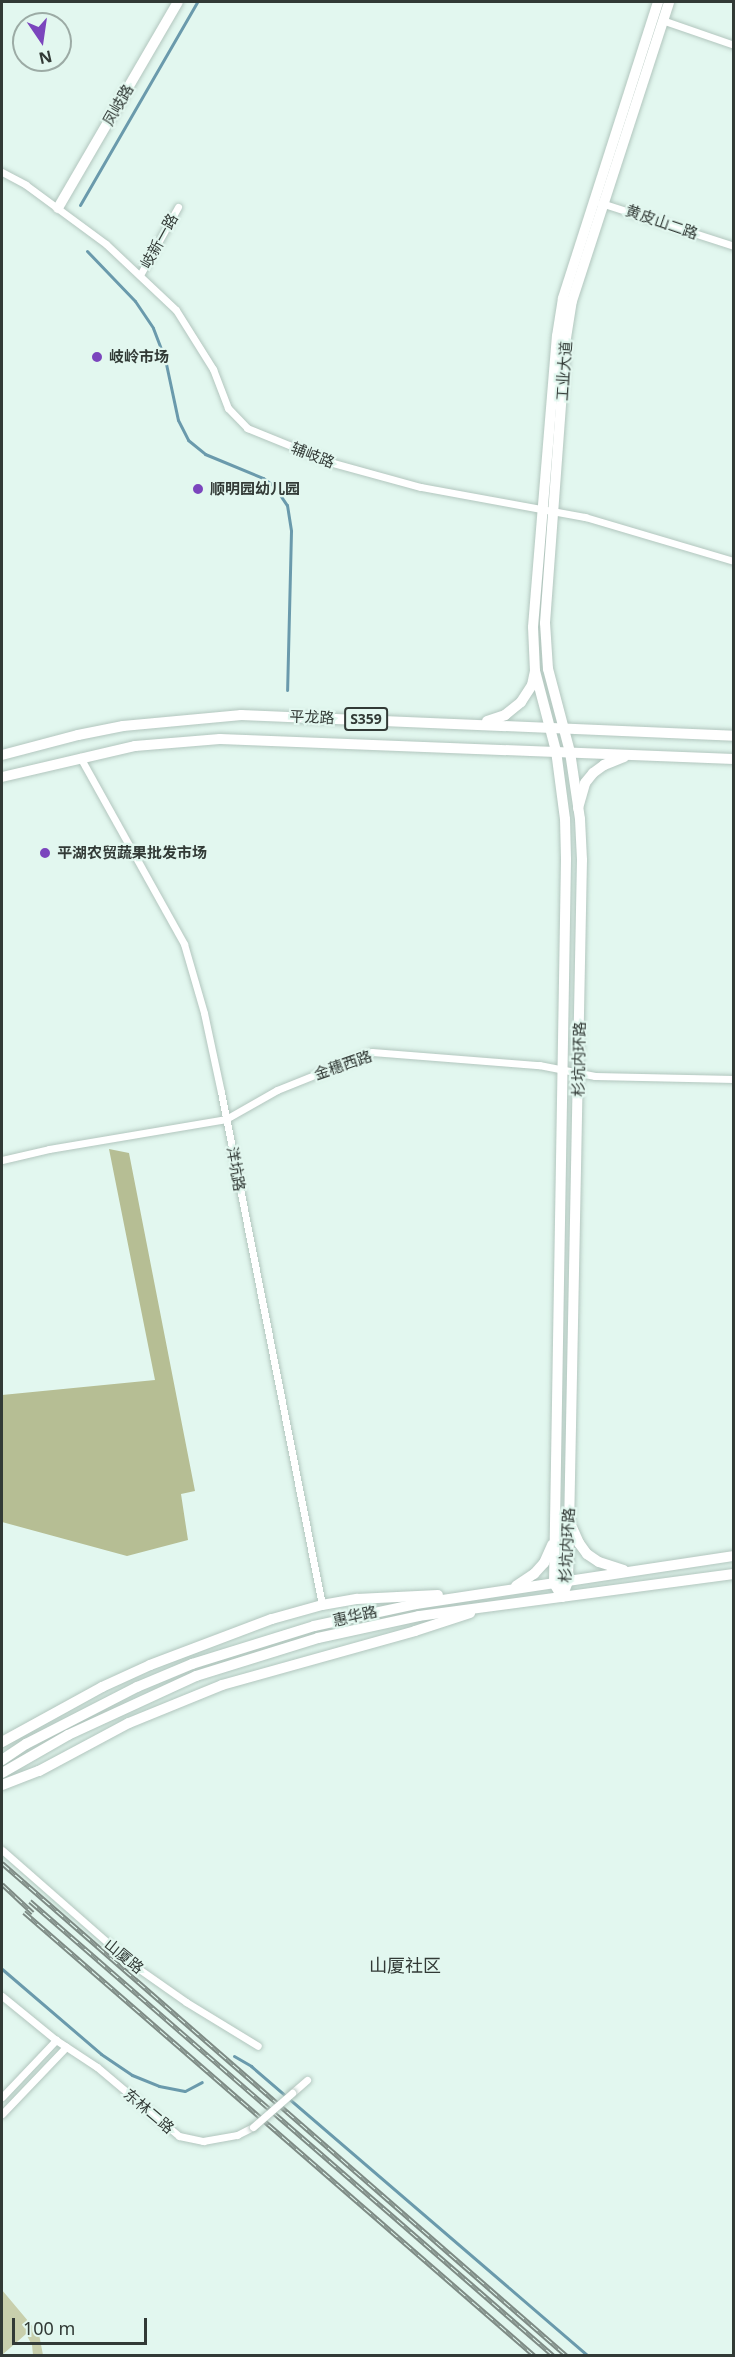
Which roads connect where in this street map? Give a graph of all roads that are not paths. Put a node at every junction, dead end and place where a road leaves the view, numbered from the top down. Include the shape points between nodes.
1 (178, 2) edge
2 (658, 2) edge
3 (669, 2) edge
4 (662, 20) junction
5 (734, 45) edge
6 (2, 172) edge
7 (603, 202) junction
8 (178, 207) dead end
9 (58, 208) junction
10 (591, 208) junction
11 (734, 246) edge
12 (140, 275) junction
13 (548, 510) junction
14 (734, 561) edge
15 (535, 671) junction
16 (471, 724) junction
17 (549, 727) junction
18 (564, 728) junction
19 (734, 736) edge
20 (555, 752) junction
21 (570, 752) junction
22 (2, 755) edge
23 (633, 755) junction
24 (80, 757) junction
25 (734, 759) edge
26 (2, 777) edge
27 (578, 808) junction
28 (564, 1070) junction
29 (579, 1073) junction
30 (734, 1079) edge
31 (226, 1119) junction
32 (2, 1160) edge
33 (569, 1516) junction
34 (555, 1536) junction
35 (734, 1556) edge
36 (630, 1571) junction
37 (734, 1574) edge
38 (568, 1581) junction
39 (554, 1583) junction
40 (506, 1590) junction
41 (483, 1594) junction
42 (562, 1597) junction
43 (322, 1605) junction
44 (484, 1607) junction
45 (2, 1742) edge
46 (2, 1760) edge
47 (2, 1773) edge
48 (2, 1785) edge
49 (2, 1850) edge
50 (2, 1996) edge
51 (56, 2040) junction
52 (258, 2046) dead end
53 (66, 2047) junction
54 (307, 2080) dead end
55 (2, 2097) edge
56 (2, 2114) edge

1 - 9 street, 凤岐路
2 - 10 street, 工业大道
3 - 4 street, 工业大道
4 - 5 street
4 - 7 street, 工业大道
6 - 9 street, 辅岐路
7 - 10 street
7 - 11 street, 黄皮山二路
7 - 13 street, 工业大道 via 569,318
8 - 12 street, 岐新一路
9 - 12 street, 辅岐路
10 - 13 street, 工业大道 via 560,316
12 - 13 street, 辅岐路 via 182,318 213,369 228,408 247,428 333,464 421,487
13 - 14 street, 辅岐路 via 608,523
13 - 15 street, 工业大道 via 533,627
13 - 18 street, 工业大道 via 544,635 548,669
15 - 16 street via 527,694 513,709 494,720
15 - 17 street, 工业大道
16 - 17 street, 平龙路 / S359
16 - 22 street, 平龙路 / S359 via 285,715 200,717 89,732
17 - 18 street, 平龙路 / S359
17 - 20 street, 工业大道
18 - 19 street, 平龙路 / S359
18 - 21 street, 工业大道
20 - 21 street, 平龙路 / S359
20 - 24 street, 平龙路 / S359 via 220,739 135,746
20 - 28 street, 杉坑内环路 via 565,819
21 - 23 street, 平龙路 / S359
21 - 27 street, 杉坑内环路
23 - 25 street, 平龙路 / S359
23 - 27 street via 593,773 585,783
24 - 26 street, 平龙路 / S359
24 - 31 street, 洋坑路 via 184,944 204,1013
27 - 29 street, 杉坑内环路 via 582,860
28 - 29 street, 金穗西路
28 - 31 street, 金穗西路 via 372,1052 278,1090
28 - 34 street, 杉坑内环路
29 - 30 street, 金穗西路
29 - 33 street, 杉坑内环路
31 - 32 street, 金穗西路
31 - 43 street, 洋坑路
33 - 36 street via 579,1543 588,1554 614,1568
33 - 38 street, 杉坑内环路
34 - 39 street, 杉坑内环路
34 - 40 street via 544,1563 534,1574
35 - 36 street, 惠华路
36 - 38 street, 惠华路
37 - 42 street, 惠华路
38 - 39 street, 惠华路
38 - 42 street, 杉坑内环路
39 - 40 street, 惠华路
39 - 42 street, 杉坑内环路
40 - 41 street, 惠华路
41 - 43 street via 396,1596
41 - 46 street, 惠华路 via 365,1613 192,1664 137,1687
42 - 44 street, 惠华路
43 - 45 street via 150,1665
44 - 47 street, 惠华路 via 419,1616 318,1638 196,1676 41,1749
44 - 48 street via 415,1631 222,1685 129,1723 49,1766
49 - 52 street, 山厦路 via 132,1964
50 - 51 street, 东林二路
51 - 53 street, 东林二路
51 - 55 street
53 - 54 street, 东林二路, bridge via 97,2067 179,2136 203,2141 237,2135 253,2127
53 - 56 street

